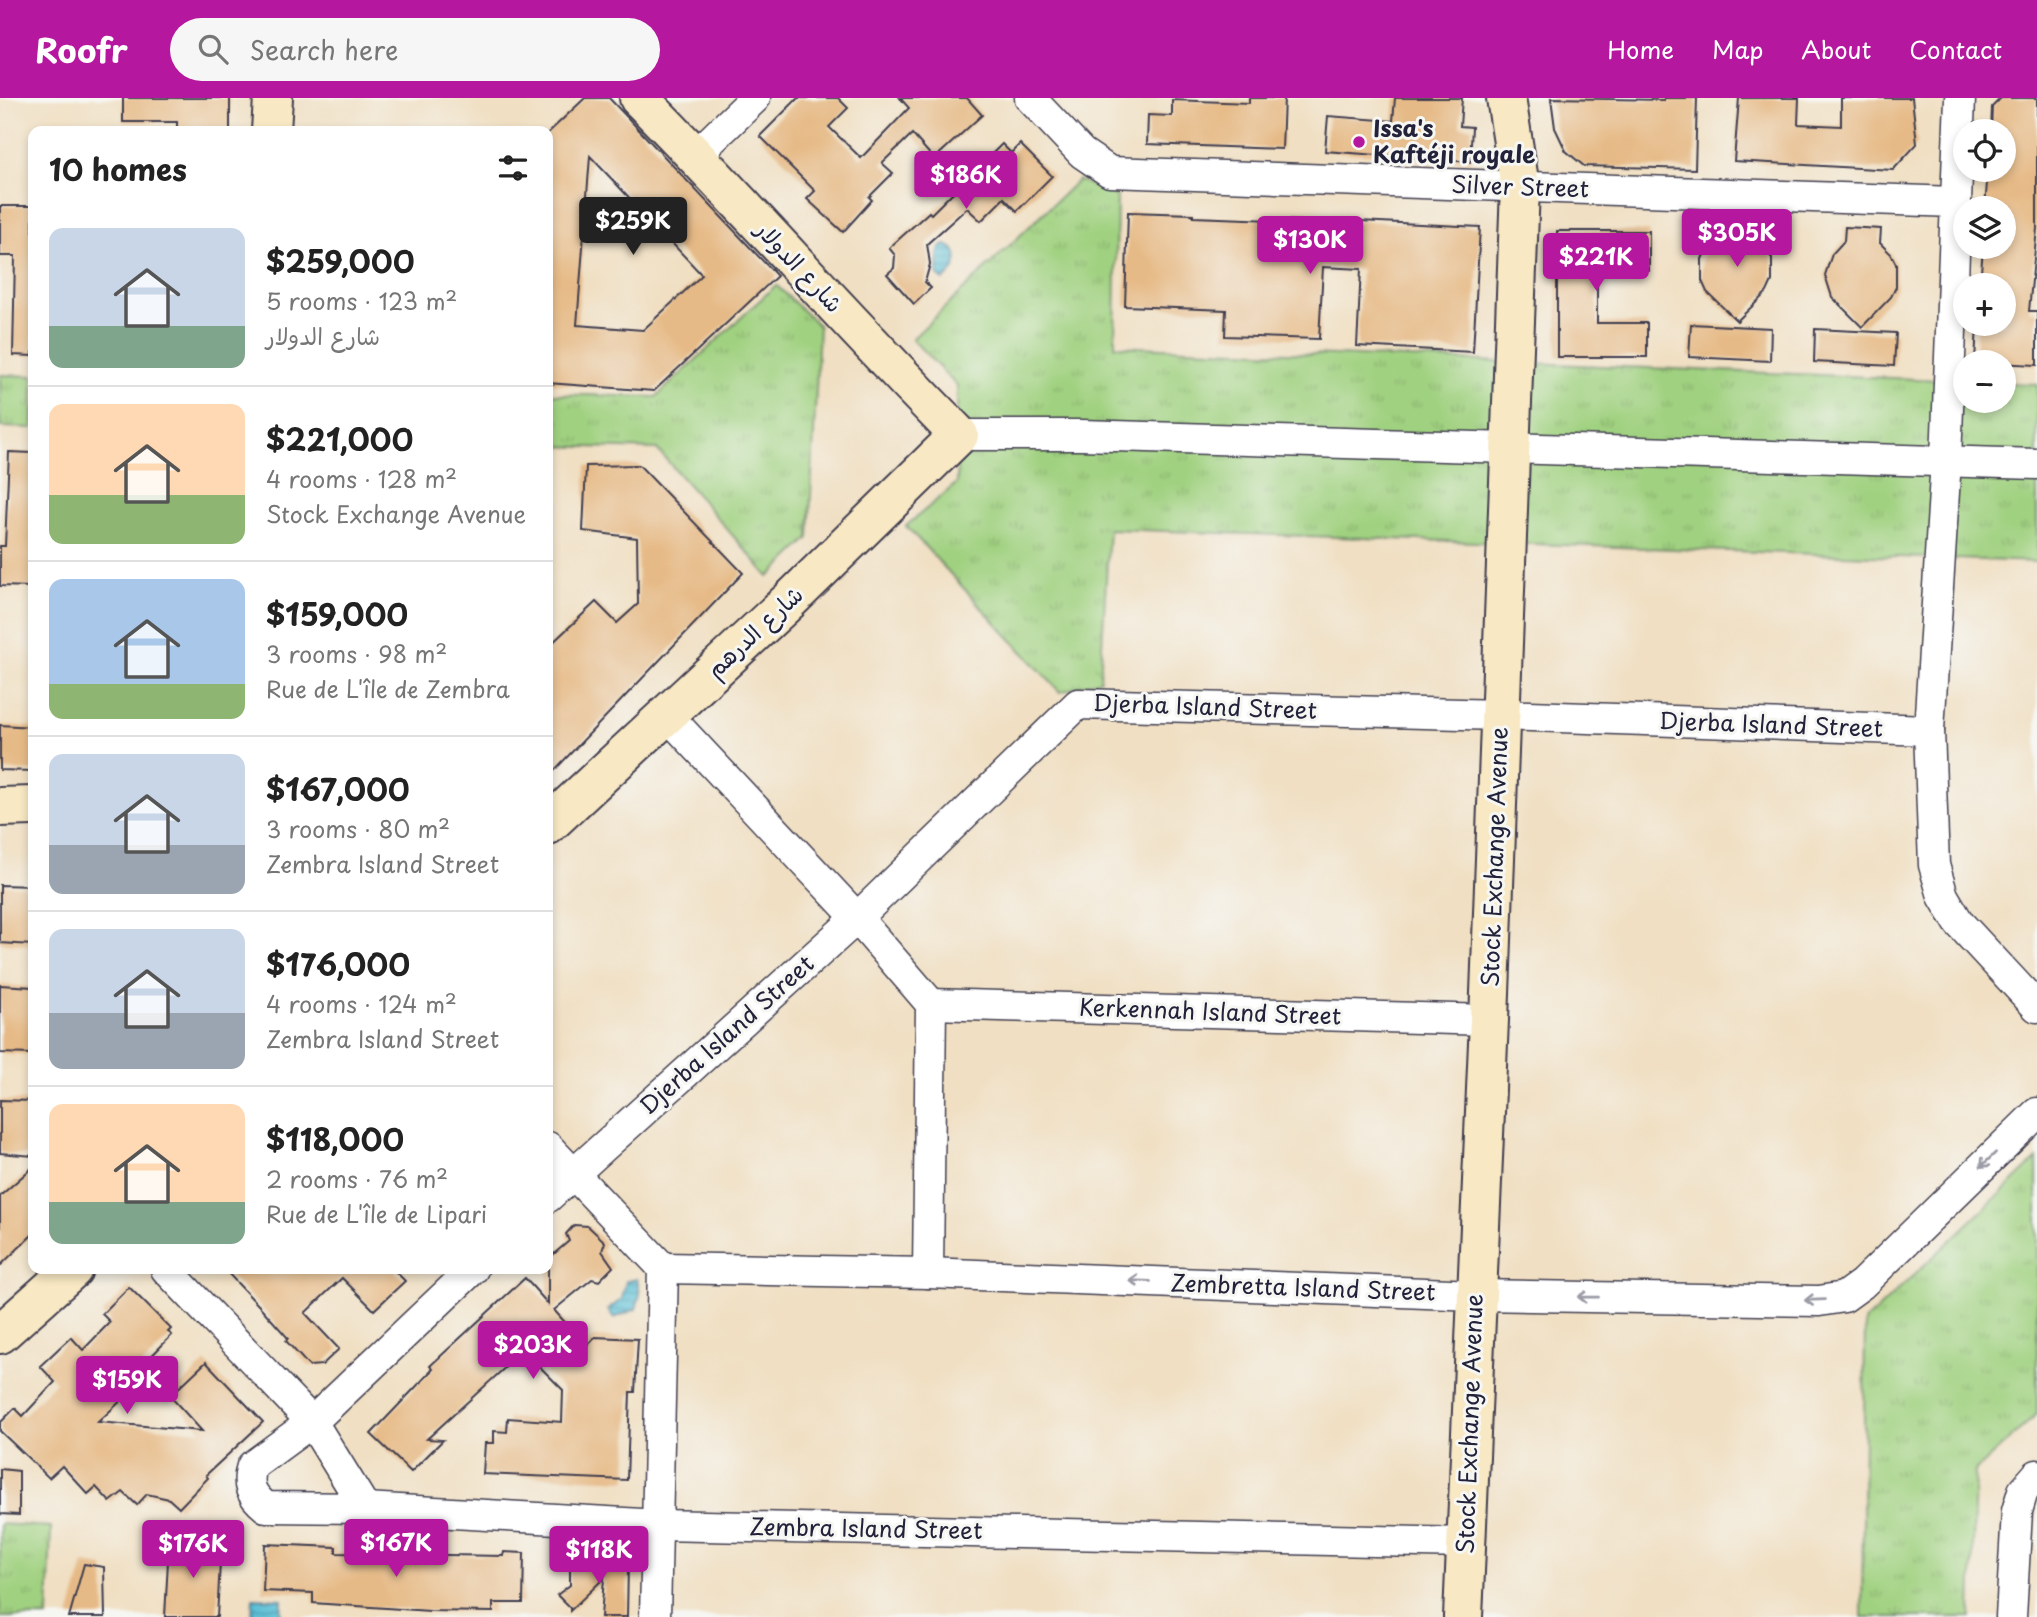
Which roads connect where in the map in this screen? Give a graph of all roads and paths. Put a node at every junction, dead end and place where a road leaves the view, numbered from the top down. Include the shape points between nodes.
1 (273, 98) edge
2 (639, 98) edge
3 (755, 98) edge
4 (1030, 98) edge
5 (1506, 98) edge
6 (1960, 98) edge
7 (271, 126) edge
8 (696, 155) junction
9 (1520, 187) junction
10 (1955, 196) edge
11 (1953, 202) edge
12 (1953, 259) edge
13 (959, 435) junction
14 (1508, 447) junction
15 (1946, 460) junction
16 (2037, 464) edge
17 (667, 715) junction
18 (1500, 715) junction
19 (1929, 730) junction
20 (28, 806) edge
21 (0, 807) edge
22 (553, 820) edge
23 (857, 918) junction
24 (931, 1004) junction
25 (2037, 1007) edge
26 (1489, 1020) junction
27 (2037, 1113) edge
28 (553, 1153) edge
29 (572, 1174) junction
30 (553, 1193) edge
31 (663, 1268) junction
32 (928, 1273) junction
33 (66, 1274) edge
34 (171, 1274) edge
35 (468, 1274) edge
36 (1476, 1295) junction
37 (0, 1334) edge
38 (312, 1422) junction
39 (2037, 1475) edge
40 (365, 1508) junction
41 (659, 1525) junction
42 (1465, 1543) junction
43 (654, 1617) edge
44 (1463, 1617) edge
45 (2011, 1617) edge

1 - 7 street
2 - 8 street, شارع الدولار
3 - 8 street
4 - 9 street, Silver Street via 1082,153 1110,172
5 - 9 street, Stock Exchange Avenue
6 - 10 street
8 - 13 street, شارع الدولار
9 - 11 street, Silver Street
9 - 14 street, Stock Exchange Avenue
12 - 15 street
13 - 14 street
13 - 17 street, شارع الدرهم
14 - 15 street
14 - 18 street, Stock Exchange Avenue
15 - 16 street
15 - 19 street
17 - 22 street, شارع الدرهم
17 - 23 street
18 - 19 street, Djerba Island Street
18 - 23 street, Djerba Island Street via 1078,704
18 - 26 street, Stock Exchange Avenue
19 - 25 street via 1934,865 1943,896 1959,923
20 - 21 street
23 - 24 street
23 - 29 street, Djerba Island Street
24 - 26 street, Kerkennah Island Street
24 - 32 street
26 - 36 street, Stock Exchange Avenue
27 -> 36 street, Zembretta Island Street via 1843,1297 1819,1301
28 - 29 street
29 - 30 street, Djerba Island Street
29 - 31 street
31 - 32 street, Zembretta Island Street
31 - 41 street
36 -> 32 street, Zembretta Island Street
33 - 37 street
34 - 38 street
35 - 38 street
36 - 42 street, Stock Exchange Avenue
38 - 40 street
38 - 40 street, Zembra Island Street via 252,1466 250,1490 266,1507
39 - 45 street via 2023,1491 2017,1511
40 - 41 street, Zembra Island Street
41 - 42 street, Zembra Island Street
41 - 43 street
42 - 44 street, Stock Exchange Avenue

